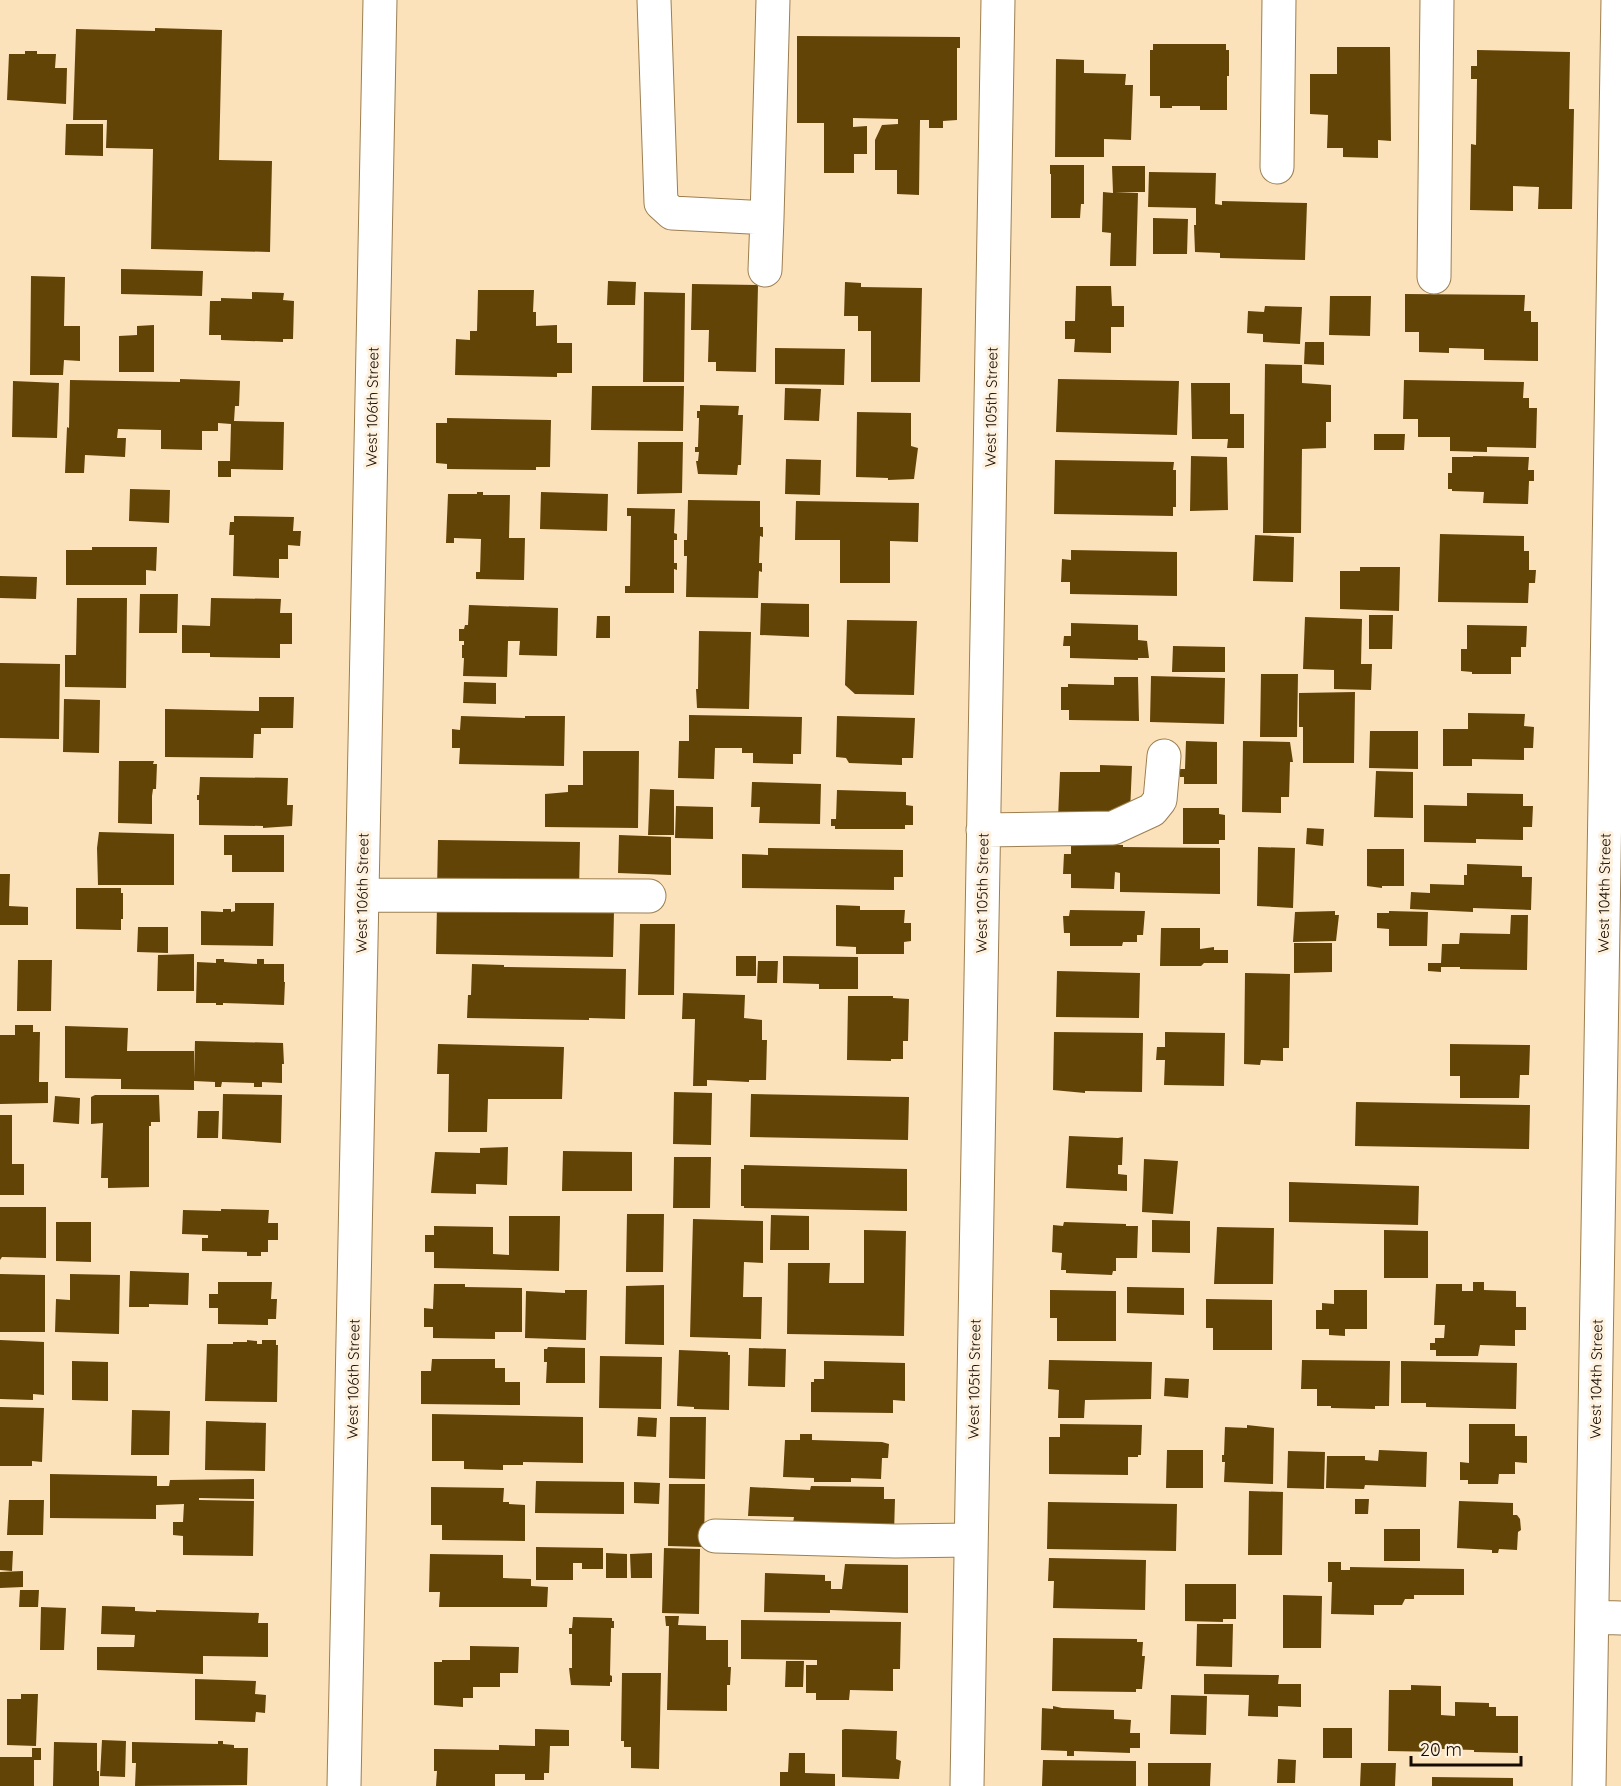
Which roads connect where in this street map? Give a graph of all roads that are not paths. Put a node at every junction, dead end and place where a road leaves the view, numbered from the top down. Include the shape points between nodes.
1 (380, 0) edge
2 (654, 0) edge
3 (773, 0) edge
4 (998, 0) edge
5 (1279, 0) edge
6 (1437, 0) edge
7 (1618, 0) edge
8 (1618, 142) edge
9 (1277, 168) dead end
10 (1618, 204) edge
11 (768, 218) junction
12 (765, 270) dead end
13 (1434, 277) dead end
14 (1615, 544) edge
15 (1164, 756) dead end
16 (983, 830) junction
17 (362, 895) junction
18 (649, 896) dead end
19 (1610, 1120) edge
20 (1609, 1275) edge
21 (1609, 1366) edge
22 (715, 1536) dead end
23 (971, 1540) junction
24 (1606, 1617) edge
25 (344, 1786) edge
26 (967, 1786) edge
27 (1589, 1786) edge

1 - 17 street, West 106th Street
2 - 11 street via 661,203 672,213
3 - 11 street
4 - 16 street, West 105th Street
5 - 9 street
6 - 13 street
7 - 8 street, West 104th Street
8 - 10 street, West 104th Street
10 - 14 street, West 104th Street
11 - 12 street
14 - 19 street, West 104th Street
15 - 16 street via 1160,800 1152,810 1113,828
16 - 23 street, West 105th Street
17 - 18 street
17 - 25 street, West 106th Street
19 - 20 street, West 104th Street
20 - 21 street, West 104th Street
21 - 24 street, West 104th Street
22 - 23 street
23 - 26 street, West 105th Street
24 - 27 street, West 104th Street

